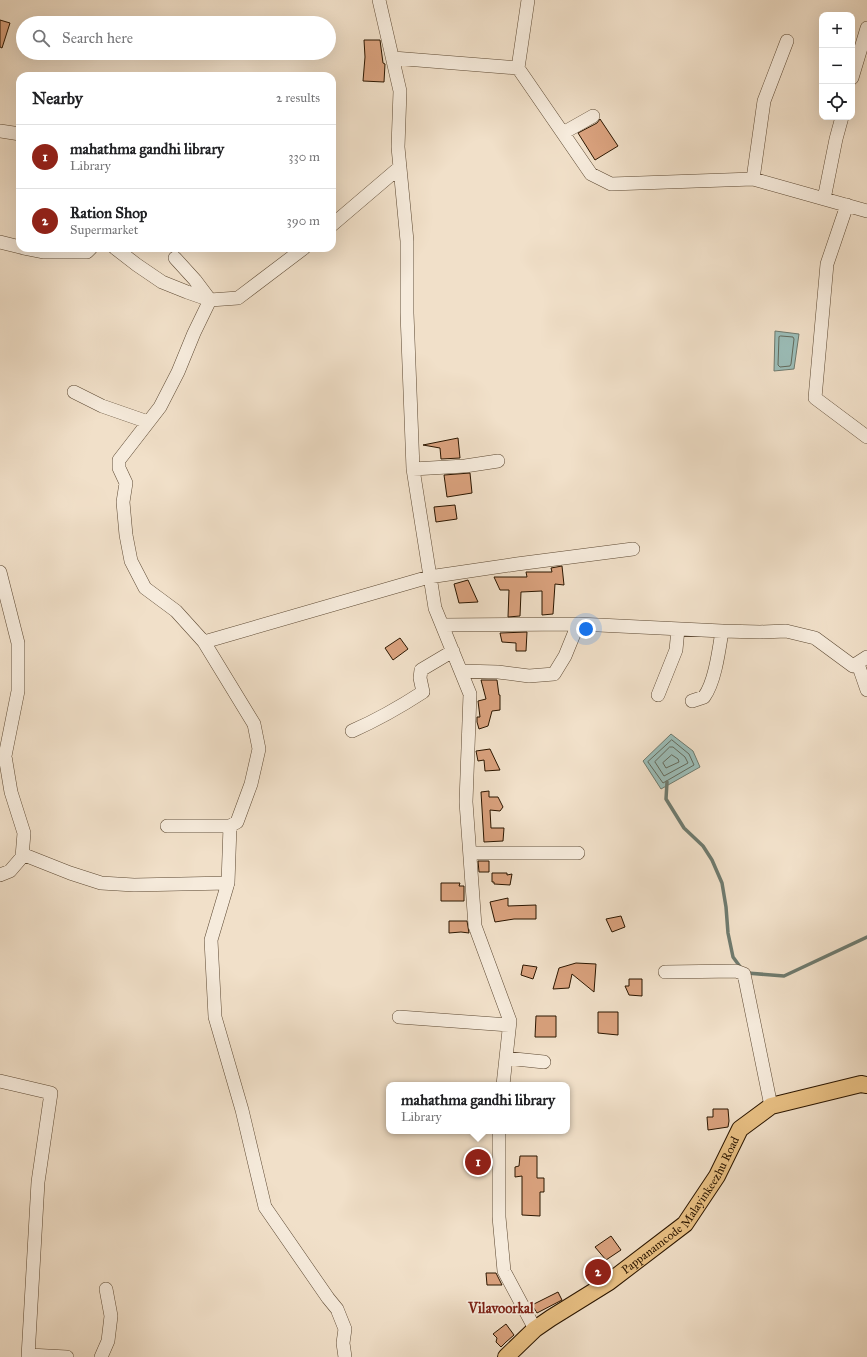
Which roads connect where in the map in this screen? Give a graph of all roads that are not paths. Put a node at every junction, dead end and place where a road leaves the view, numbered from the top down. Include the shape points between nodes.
1 (380, 0) edge
2 (528, 0) edge
3 (867, 28) edge
4 (788, 42) dead end
5 (393, 58) junction
6 (518, 68) junction
7 (855, 68) edge
8 (593, 116) dead end
9 (841, 120) edge
10 (0, 131) edge
11 (16, 133) edge
12 (562, 133) junction
13 (400, 167) junction
14 (753, 179) junction
15 (824, 199) junction
16 (847, 205) junction
17 (867, 210) edge
18 (336, 222) edge
19 (0, 242) edge
20 (16, 246) edge
21 (43, 252) edge
22 (87, 252) edge
23 (120, 252) edge
24 (299, 252) edge
25 (175, 258) dead end
26 (210, 300) junction
27 (74, 392) dead end
28 (148, 422) junction
29 (867, 437) edge
30 (498, 462) dead end
31 (413, 469) junction
32 (633, 549) dead end
33 (0, 572) edge
34 (429, 577) junction
35 (4, 603) edge
36 (578, 624) junction
37 (442, 625) junction
38 (678, 629) junction
39 (722, 631) junction
40 (204, 642) junction
41 (453, 651) junction
42 (863, 660) edge
43 (461, 671) junction
44 (867, 690) edge
45 (658, 695) dead end
46 (692, 701) dead end
47 (352, 731) dead end
48 (167, 826) dead end
49 (230, 826) junction
50 (470, 853) junction
51 (578, 853) dead end
52 (22, 854) junction
53 (0, 875) edge
54 (228, 883) junction
55 (665, 972) dead end
56 (399, 1017) dead end
57 (510, 1025) junction
58 (506, 1058) junction
59 (544, 1062) dead end
60 (0, 1081) edge
61 (503, 1082) edge
62 (867, 1085) edge
63 (771, 1106) junction
64 (498, 1134) edge
65 (106, 1289) dead end
66 (536, 1329) junction
67 (29, 1356) edge
68 (67, 1357) edge
69 (101, 1357) edge
70 (344, 1357) edge
71 (506, 1357) edge

1 - 5 street
2 - 6 street
3 - 7 street
4 - 14 street via 764,101
5 - 6 street
5 - 13 street via 400,91
6 - 12 street
8 - 12 street
9 - 15 street
10 - 11 street
12 - 14 street via 591,174 611,184
13 - 18 street
13 - 31 street via 407,241
14 - 15 street
15 - 16 street
16 - 17 street
16 - 29 street via 827,264 815,398
19 - 20 street
21 - 22 street
23 - 26 street via 162,282
24 - 26 street via 238,298
25 - 26 street
26 - 28 street via 178,372 160,407
27 - 28 street via 102,406
28 - 40 street via 119,460 119,468 126,483 126,535 131,561 145,588 176,611
30 - 31 street
31 - 34 street
32 - 34 street
33 - 35 street
34 - 37 street via 435,608
34 - 40 street
35 - 52 street via 18,643 18,692 6,756 11,792 24,833
36 - 37 street
36 - 38 street
36 - 43 street via 554,674 529,676
37 - 41 street
38 - 39 street
38 - 45 street via 676,650
39 - 42 street via 786,630 814,638 853,666
39 - 46 street via 708,692 704,698
40 - 49 street via 254,724 259,749 251,784 237,822
41 - 43 street
41 - 47 street via 421,670 423,692
42 - 44 street
43 - 50 street via 470,694 466,802
48 - 49 street
49 - 54 street
50 - 51 street
50 - 57 street via 475,926
52 - 53 street via 10,870
52 - 54 street via 70,874 101,883
54 - 70 street via 211,940 215,1017 242,1110 265,1207 337,1309 345,1329
55 - 63 street via 736,971 744,974
56 - 57 street
57 - 58 street
58 - 59 street
58 - 61 street
60 - 67 street via 51,1093 38,1182
62 - 63 main road, Pappanamcode Malayinkeezhu Road via 861,1084
63 - 66 main road, Pappanamcode Malayinkeezhu Road via 740,1129 717,1176 685,1224 609,1282
64 - 66 street via 499,1217 504,1271
65 - 69 street via 111,1316 108,1341
66 - 71 main road, Pappanamcode Malayinkeezhu Road
67 - 68 street

